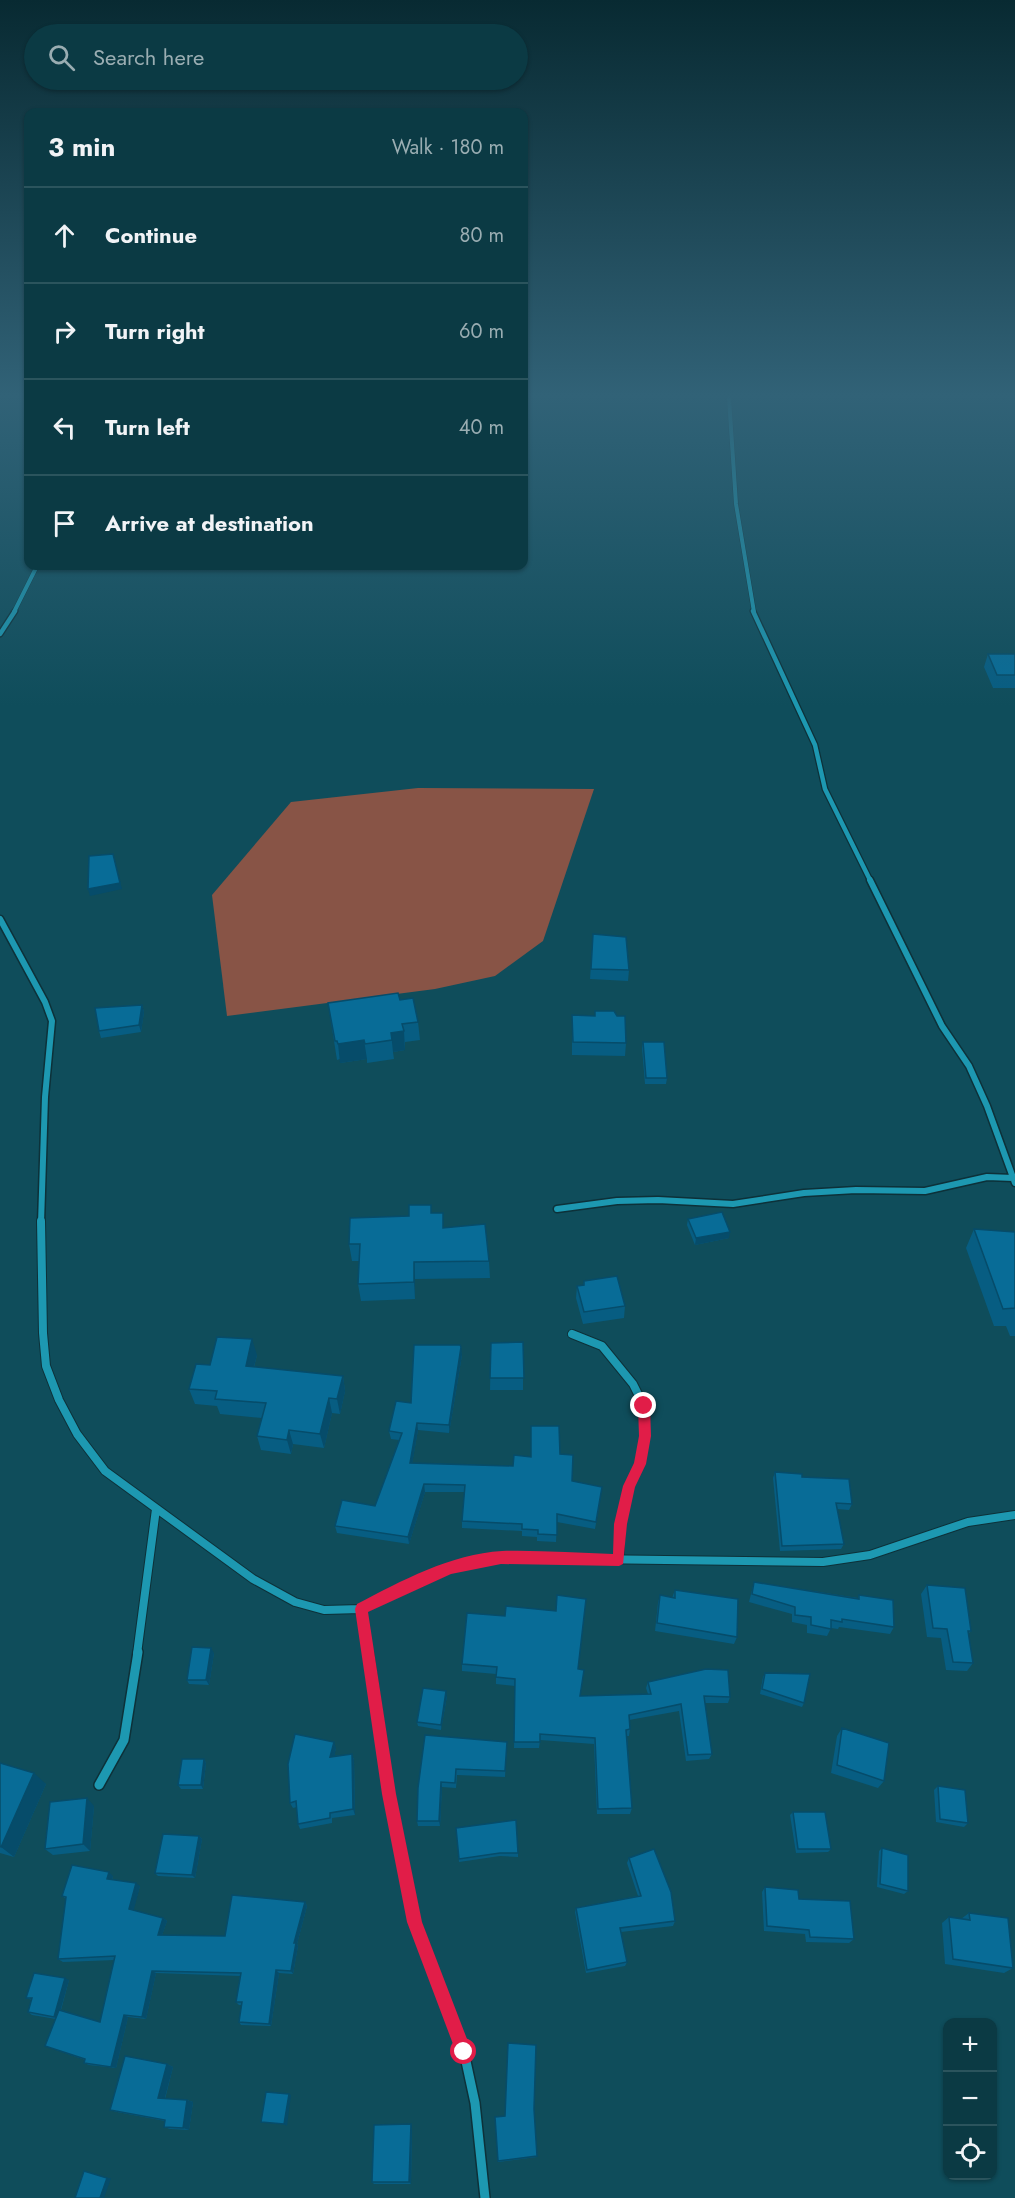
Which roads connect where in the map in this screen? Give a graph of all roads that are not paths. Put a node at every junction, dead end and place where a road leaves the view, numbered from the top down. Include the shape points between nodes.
1 (736, 501) edge
2 (35, 570) edge
3 (0, 634) edge
4 (0, 919) edge
5 (1014, 1181) edge
6 (557, 1209) dead end
7 (572, 1334) dead end
8 (156, 1509) junction
9 (1015, 1515) edge
10 (619, 1560) junction
11 (361, 1609) junction
12 (99, 1785) dead end
13 (485, 2198) edge

1 - 5 street via 753,610 815,745 825,789 942,1026 969,1066
2 - 3 street
4 - 8 street via 52,1021 41,1217 46,1365 77,1434 105,1471
5 - 6 street via 987,1177 925,1191 856,1190 733,1203 658,1200
7 - 10 street via 602,1346 633,1384 644,1406 645,1436 621,1524
8 - 11 street via 253,1579 295,1602 324,1610
8 - 12 street via 124,1740
9 - 10 street via 968,1522 870,1556 823,1562
10 - 11 street via 501,1557 451,1568
11 - 13 street via 389,1794 415,1922 464,2052 475,2103

